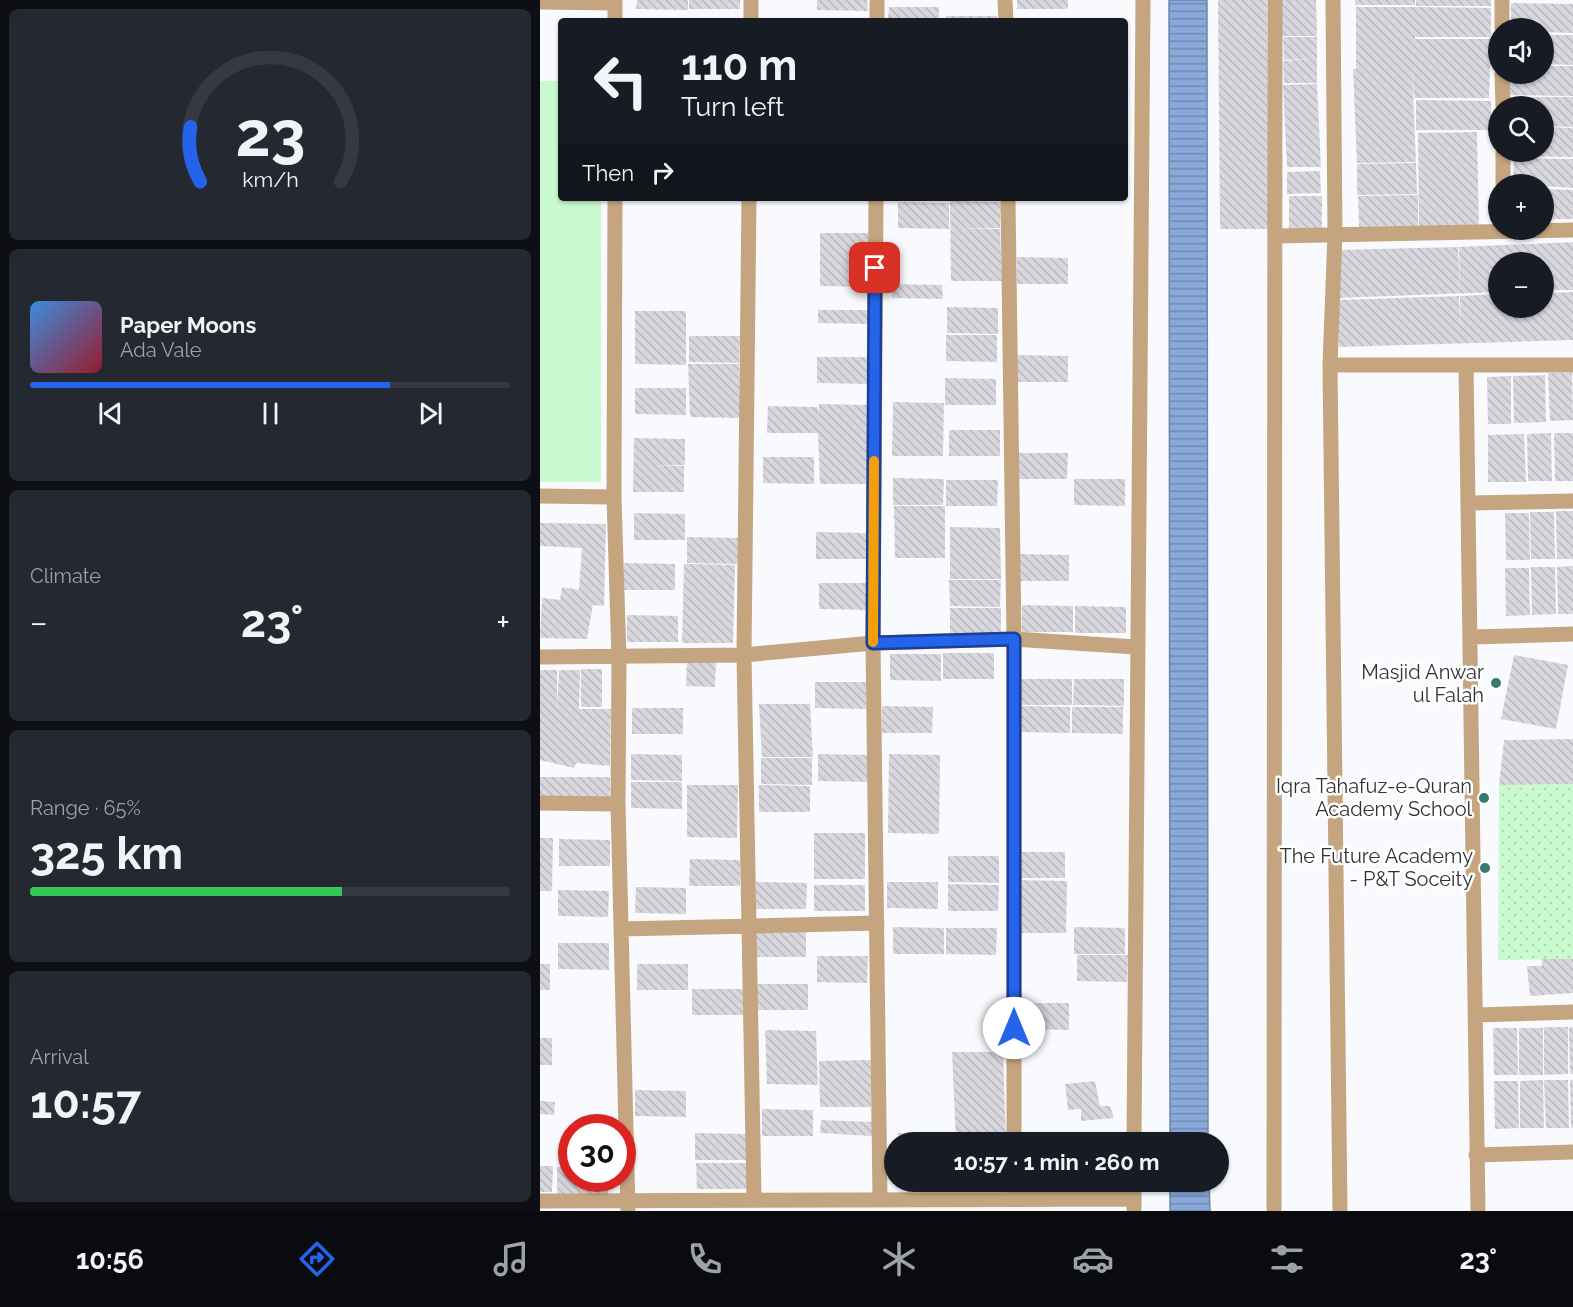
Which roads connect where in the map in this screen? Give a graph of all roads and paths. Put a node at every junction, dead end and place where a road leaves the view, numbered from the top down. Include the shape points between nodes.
1 (752, 0) edge
2 (877, 0) edge
3 (1005, 0) edge
4 (1143, 0) edge
5 (1275, 0) edge
6 (1332, 0) edge
7 (1502, 0) edge
8 (615, 1) edge
9 (540, 2) edge
10 (615, 18) edge
11 (751, 18) edge
12 (877, 18) edge
13 (1006, 18) edge
14 (1502, 18) edge
15 (615, 201) edge
16 (749, 201) edge
17 (876, 201) edge
18 (1008, 201) edge
19 (1488, 230) edge
20 (1554, 230) edge
21 (1573, 230) edge
22 (1335, 234) junction
23 (1276, 236) junction
24 (1330, 365) junction
25 (1466, 365) junction
26 (1573, 365) edge
27 (540, 496) edge
28 (614, 497) junction
29 (1573, 501) edge
30 (1469, 503) junction
31 (1573, 634) edge
32 (1472, 637) junction
33 (1014, 639) junction
34 (873, 643) junction
35 (1136, 647) junction
36 (744, 655) junction
37 (540, 657) edge
38 (619, 658) junction
39 (540, 803) edge
40 (618, 804) junction
41 (877, 923) junction
42 (749, 926) junction
43 (621, 929) junction
44 (1573, 1012) edge
45 (1476, 1015) junction
46 (1014, 1132) edge
47 (1134, 1132) edge
48 (1573, 1152) edge
49 (1476, 1155) junction
50 (1014, 1192) edge
51 (754, 1199) junction
52 (1014, 1199) junction
53 (880, 1200) junction
54 (540, 1201) edge
55 (1134, 1205) edge
56 (628, 1206) edge
57 (1274, 1211) edge
58 (1340, 1211) edge
59 (1478, 1211) edge

1 - 11 street
2 - 12 street
3 - 13 street
4 - 35 street
5 - 23 street
6 - 22 street
7 - 14 street
8 - 9 street
8 - 10 street
15 - 28 street
16 - 36 street
17 - 34 street
18 - 33 street
19 - 22 street
20 - 21 street
22 - 23 street
22 - 24 street
23 - 57 street
24 - 25 street
24 - 58 street
25 - 26 street
25 - 30 street
27 - 28 street
28 - 38 street
29 - 30 street
30 - 32 street
31 - 32 street
32 - 45 street
33 - 34 street
33 - 35 street
33 - 46 street
34 - 36 street
34 - 41 street
35 - 47 street
36 - 38 street
36 - 42 street
37 - 38 street
38 - 40 street
39 - 40 street
40 - 43 street
41 - 42 street
41 - 53 street
42 - 43 street
42 - 51 street
43 - 56 street
44 - 45 street
45 - 49 street
48 - 49 street
49 - 59 street
50 - 52 street
51 - 53 street
51 - 56 street
52 - 53 street
52 - 55 street
54 - 56 street

